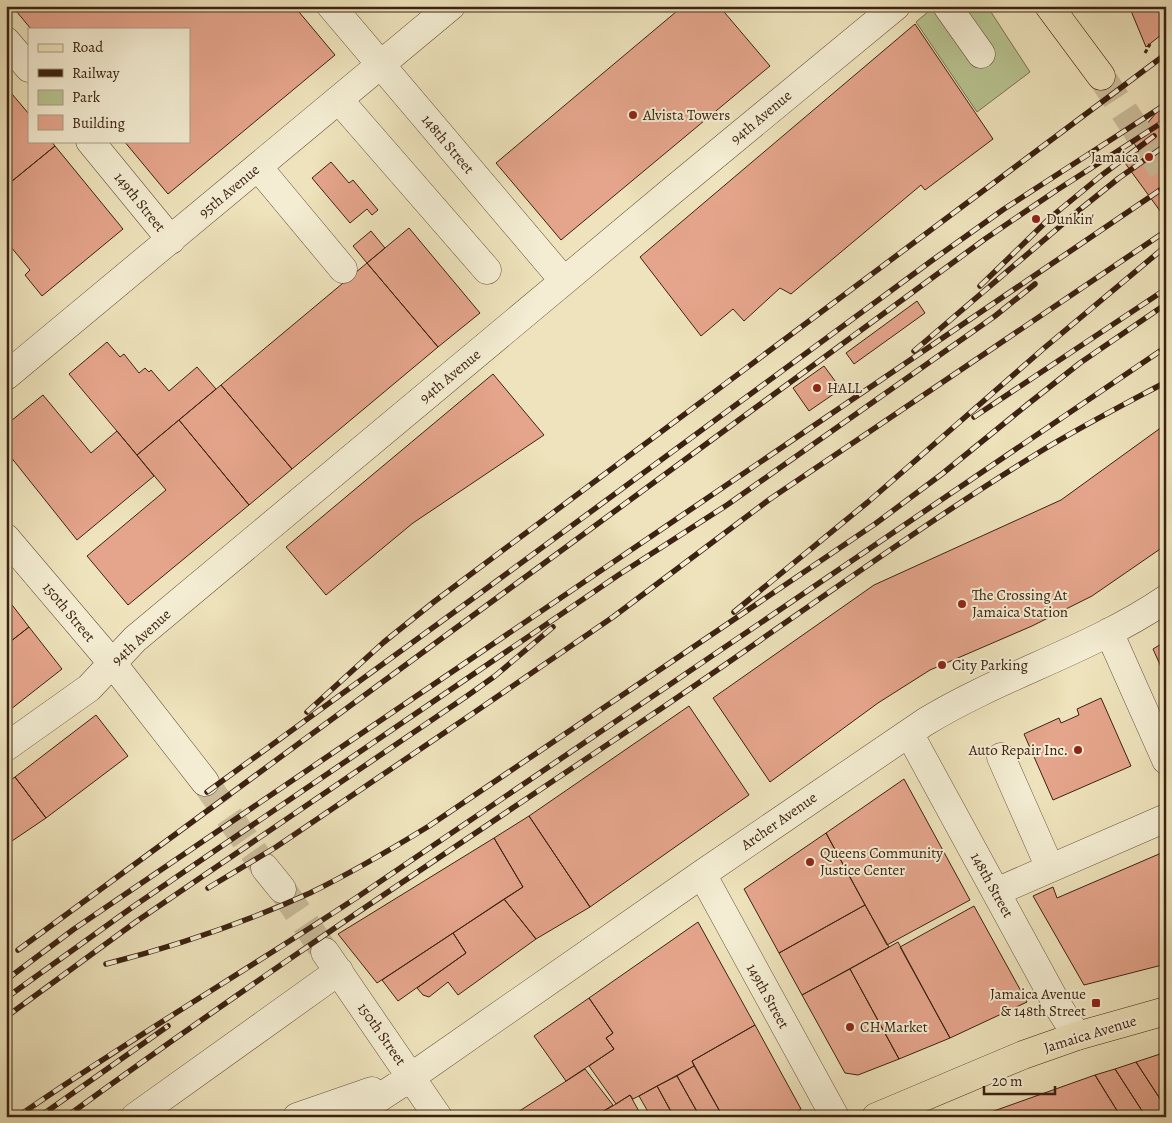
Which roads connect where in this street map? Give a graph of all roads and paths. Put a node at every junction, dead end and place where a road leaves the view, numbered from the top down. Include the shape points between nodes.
1 (331, 6) edge
2 (451, 6) edge
3 (896, 6) edge
4 (946, 6) edge
5 (1049, 6) edge
6 (6, 41) edge
7 (1150, 44) dead end
8 (1145, 53) dead end
9 (981, 54) dead end
10 (380, 64) junction
11 (28, 67) edge
12 (1101, 76) tunnel mouth
13 (339, 100) junction
14 (91, 142) edge
15 (258, 167) junction
16 (171, 240) junction
17 (343, 269) dead end
18 (487, 270) dead end
19 (564, 281) junction
20 (6, 376) edge
21 (6, 538) edge
22 (1166, 599) edge
23 (1109, 632) junction
24 (113, 664) junction
25 (909, 733) junction
26 (6, 747) edge
27 (1001, 757) dead end
28 (1166, 760) edge
29 (206, 782) tunnel mouth
30 (1166, 818) edge
31 (265, 868) tunnel mouth
32 (1050, 868) junction
33 (702, 874) junction
34 (282, 889) tunnel mouth
35 (996, 892) junction
36 (1166, 1011) edge
37 (1077, 1036) junction
38 (412, 1077) junction
39 (135, 1117) edge
40 (297, 1117) edge
41 (350, 1117) edge
42 (438, 1117) edge
43 (835, 1117) edge
44 (876, 1117) edge

1 - 10 street, 148th Street
2 - 10 street, 95th Avenue
3 - 19 street, 94th Avenue
4 - 9 street
5 - 12 main road
6 - 11 street
7 - 8 path
10 - 13 street, 95th Avenue
10 - 19 street, 148th Street
13 - 15 street, 95th Avenue
13 - 18 street
14 - 16 street, 149th Street
15 - 16 street, 95th Avenue
15 - 17 street
16 - 20 street, 95th Avenue
19 - 24 street, 94th Avenue via 135,639
21 - 24 street, 150th Street
22 - 23 street, Archer Avenue
23 - 25 street, Archer Avenue via 957,704
23 - 28 street
24 - 26 street, 94th Avenue via 89,688
24 - 29 street, 150th Street
25 - 33 street, Archer Avenue
25 - 35 street, 148th Street
27 - 32 street
30 - 32 street
31 - 34 street
32 - 35 street
33 - 38 street, Archer Avenue
33 - 43 street, 149th Street
35 - 37 street, 148th Street
36 - 37 main road, Jamaica Avenue
37 - 44 main road, Jamaica Avenue via 988,1069
38 - 39 street, 150th Street via 332,962
38 - 40 street, Archer Avenue
38 - 41 street, Archer Avenue
38 - 42 street, 150th Street

